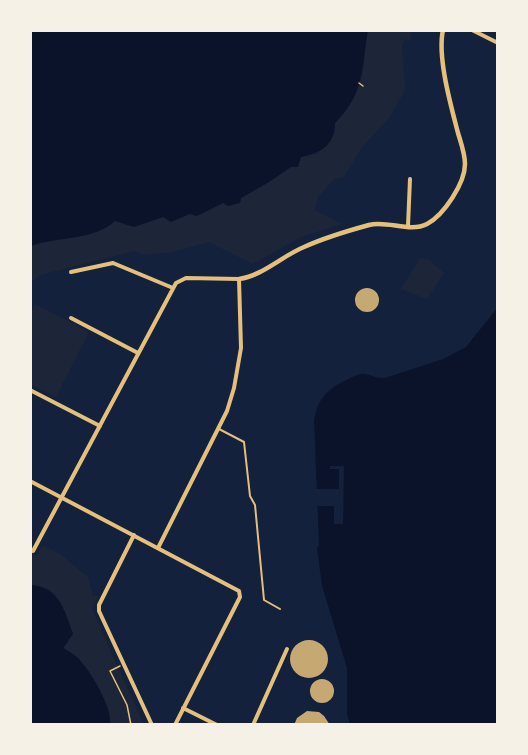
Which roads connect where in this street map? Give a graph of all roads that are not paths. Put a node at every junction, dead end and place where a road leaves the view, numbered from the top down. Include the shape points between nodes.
1 (443, 30) edge
2 (472, 30) edge
3 (498, 43) edge
4 (410, 179) dead end
5 (408, 226) junction
6 (71, 272) dead end
7 (239, 279) junction
8 (173, 288) junction
9 (71, 318) dead end
10 (138, 353) junction
11 (30, 390) edge
12 (100, 426) junction
13 (219, 429) junction
14 (30, 481) edge
15 (62, 498) junction
16 (134, 535) junction
17 (158, 548) junction
18 (33, 551) dead end
19 (280, 609) dead end
20 (287, 650) dead end
21 (183, 708) junction
22 (152, 725) edge
23 (175, 725) edge
24 (217, 725) edge
25 (253, 725) edge

1 - 5 street via 443,56 464,172 449,203 437,216 426,225
2 - 3 street
4 - 5 street
5 - 7 street via 370,224 304,246
6 - 8 street via 113,263
7 - 8 street via 186,278
7 - 13 street via 241,348 232,396
8 - 10 street
9 - 10 street
10 - 12 street
11 - 12 street
12 - 15 street
13 - 17 street
13 - 19 lane via 244,442 264,600
14 - 15 street
15 - 16 street
15 - 18 street
16 - 17 street
16 - 22 street via 99,611
17 - 21 street via 236,588 240,597
20 - 25 street
21 - 23 street
21 - 24 street

